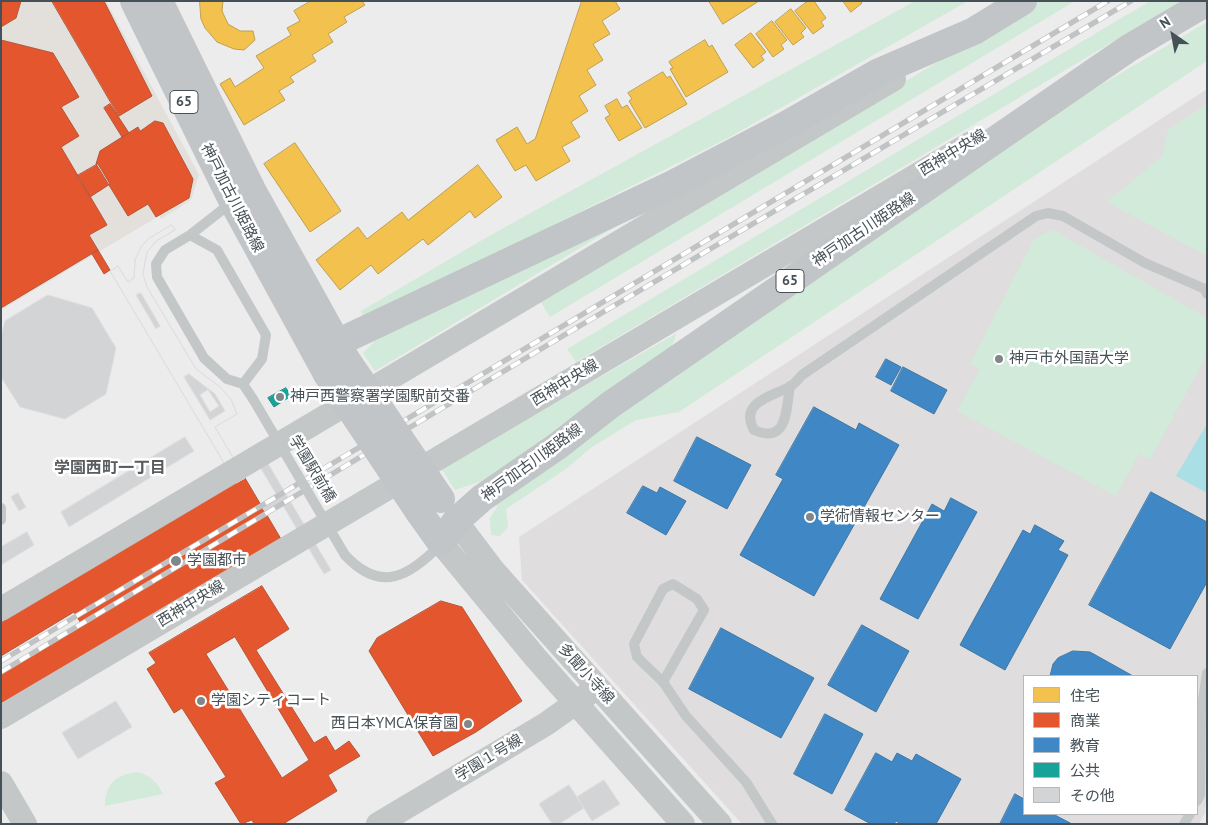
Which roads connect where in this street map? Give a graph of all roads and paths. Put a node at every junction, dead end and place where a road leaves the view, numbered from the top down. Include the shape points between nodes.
1 (134, 1) edge
2 (159, 1) edge
3 (1023, 1) edge
4 (1207, 2) edge
5 (974, 31) junction
6 (1129, 48) junction
7 (233, 202) junction
8 (190, 235) junction
9 (1207, 294) edge
10 (337, 360) junction
11 (243, 384) junction
12 (790, 386) junction
13 (1, 508) edge
14 (1, 520) edge
15 (449, 532) junction
16 (1, 609) edge
17 (1207, 673) edge
18 (663, 682) junction
19 (597, 686) junction
20 (576, 704) junction
21 (1, 717) edge
22 (2, 785) edge
23 (1198, 799) edge
24 (25, 824) edge
25 (378, 824) edge
26 (683, 824) edge
27 (720, 824) edge
28 (772, 824) edge

1 - 7 main road, 神戸加古川姫路線 / 65
2 - 10 main road, 神戸加古川姫路線 / 65
3 - 5 main road
4 - 6 main road, 神戸加古川姫路線 / 65
5 - 10 main road via 879,72 786,125
5 - 16 street
6 - 15 main road, 神戸加古川姫路線 / 65 via 618,399 482,498
6 - 21 street, 西神中央線
7 - 8 lane
7 - 10 main road, 神戸加古川姫路線 / 65
8 - 11 lane via 217,250 266,335 262,359
8 - 11 lane via 165,250 156,264 156,277 204,358 227,380
9 - 12 lane via 1205,289 1145,263 1063,216 1048,213 1036,216
10 - 15 main road, 神戸加古川姫路線 / 65, bridge via 442,498
10 - 15 main road, 神戸加古川姫路線 / 65, bridge via 418,512
11 - 15 lane, 学園駅前橋, bridge via 345,555 364,571 384,577 396,576 421,565
12 - 12 lane via 764,397 754,406 751,417 754,430 774,433 784,424
13 - 14 lane
15 - 19 street, 多聞小寺線 via 493,570
15 - 20 street, 多聞小寺線
17 - 23 lane via 1201,714
18 - 18 lane via 704,610 698,599 673,584 663,589 634,644 637,657
18 - 28 lane via 686,716 746,782
19 - 20 street, 学園１号線
19 - 27 street, 多聞小寺線
20 - 25 street, 学園１号線
20 - 26 street, 多聞小寺線
22 - 24 street

